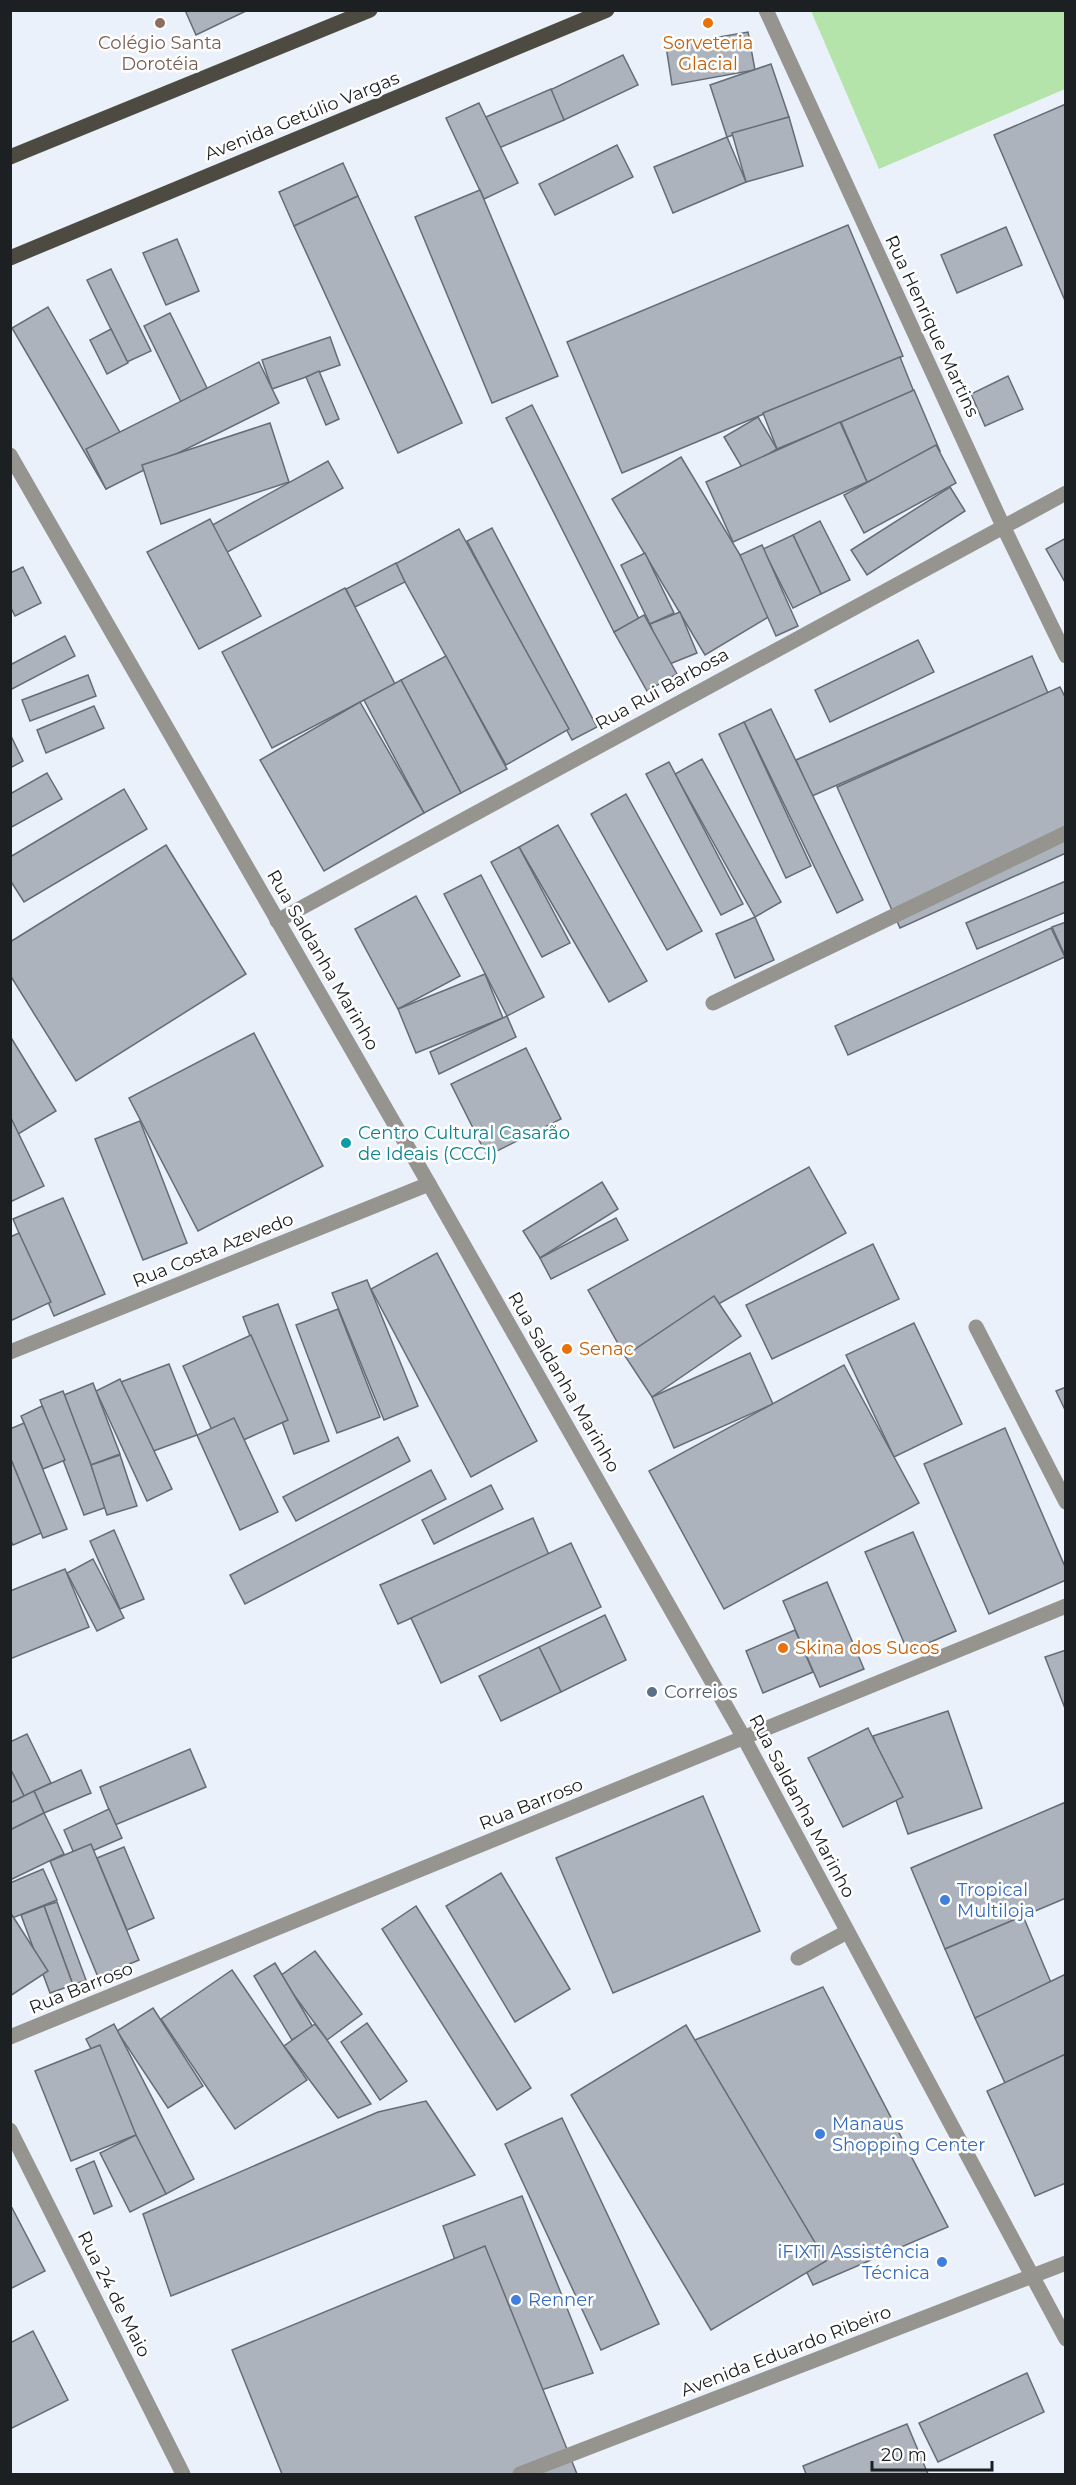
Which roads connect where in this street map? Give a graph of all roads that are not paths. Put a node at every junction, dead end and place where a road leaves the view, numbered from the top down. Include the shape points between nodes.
1 (370, 10) edge
2 (608, 10) edge
3 (766, 10) edge
4 (10, 157) edge
5 (10, 258) edge
6 (10, 454) edge
7 (1065, 493) edge
8 (1003, 526) junction
9 (1065, 656) edge
10 (1065, 833) edge
11 (277, 921) junction
12 (713, 1003) dead end
13 (429, 1184) junction
14 (976, 1327) dead end
15 (10, 1352) edge
16 (1065, 1502) edge
17 (1065, 1606) edge
18 (744, 1738) junction
19 (847, 1932) junction
20 (798, 1958) dead end
21 (10, 2037) edge
22 (10, 2130) edge
23 (1065, 2263) edge
24 (1032, 2277) junction
25 (1065, 2339) edge
26 (183, 2475) edge
27 (520, 2475) edge

1 - 4 main road
2 - 5 main road, Avenida Getúlio Vargas
3 - 8 street, Rua Henrique Martins
6 - 11 street, Rua Saldanha Marinho
7 - 8 street, Rua Rui Barbosa
8 - 9 street, Rua Henrique Martins
8 - 11 street, Rua Rui Barbosa
10 - 12 street
11 - 13 street, Rua Saldanha Marinho
13 - 15 street, Rua Costa Azevedo
13 - 18 street, Rua Saldanha Marinho
14 - 16 street
17 - 18 street, Rua Barroso
18 - 19 street, Rua Saldanha Marinho
18 - 21 street, Rua Barroso
19 - 20 street
19 - 24 street, Rua Saldanha Marinho
22 - 26 street, Rua 24 de Maio
23 - 24 street, Avenida Eduardo Ribeiro
24 - 25 street, Rua Saldanha Marinho
24 - 27 street, Avenida Eduardo Ribeiro

